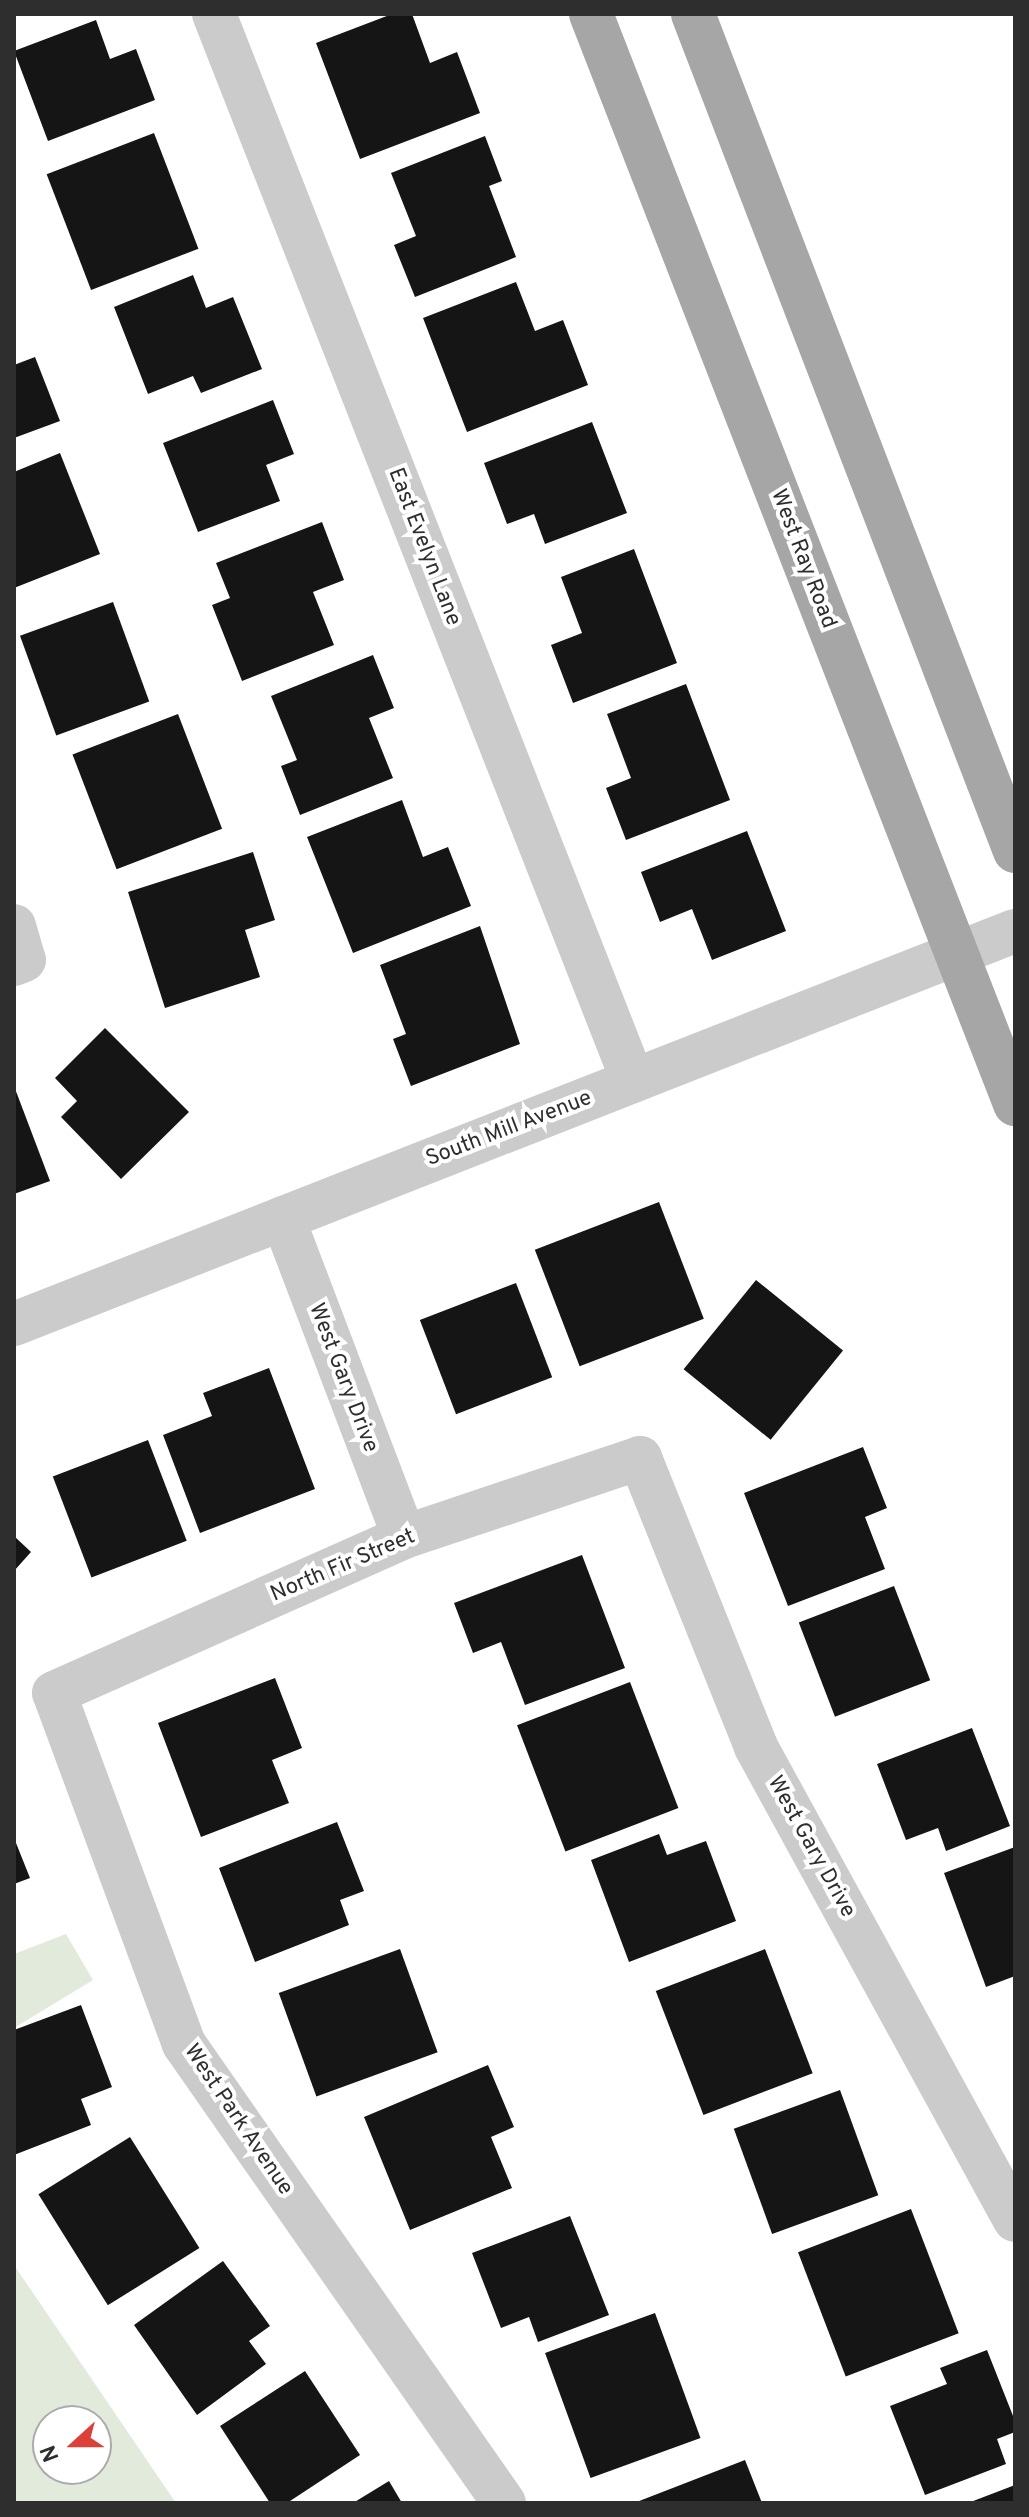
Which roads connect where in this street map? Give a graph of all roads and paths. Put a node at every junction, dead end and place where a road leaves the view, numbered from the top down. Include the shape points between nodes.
1 (214, 14) edge
2 (591, 14) edge
3 (693, 14) edge
4 (1015, 851) edge
5 (1009, 933) edge
6 (955, 954) junction
7 (633, 1081) junction
8 (1015, 1104) edge
9 (283, 1218) junction
10 (14, 1324) edge
11 (640, 1458) joint
12 (404, 1537) junction
13 (54, 1693) joint
14 (1015, 2220) edge
15 (504, 2503) edge

1 - 7 street, East Evelyn Lane
2 - 6 main road, West Ray Road
3 - 4 main road
5 - 6 street, South Mill Avenue
6 - 7 street, South Mill Avenue
6 - 8 main road, West Ray Road
7 - 9 street, South Mill Avenue
9 - 10 street, South Mill Avenue
9 - 12 street, West Gary Drive
11 - 12 street, North Fir Street
11 - 14 street, West Gary Drive via 756,1747
12 - 13 street, North Fir Street
13 - 15 street, West Park Avenue via 184,2044

